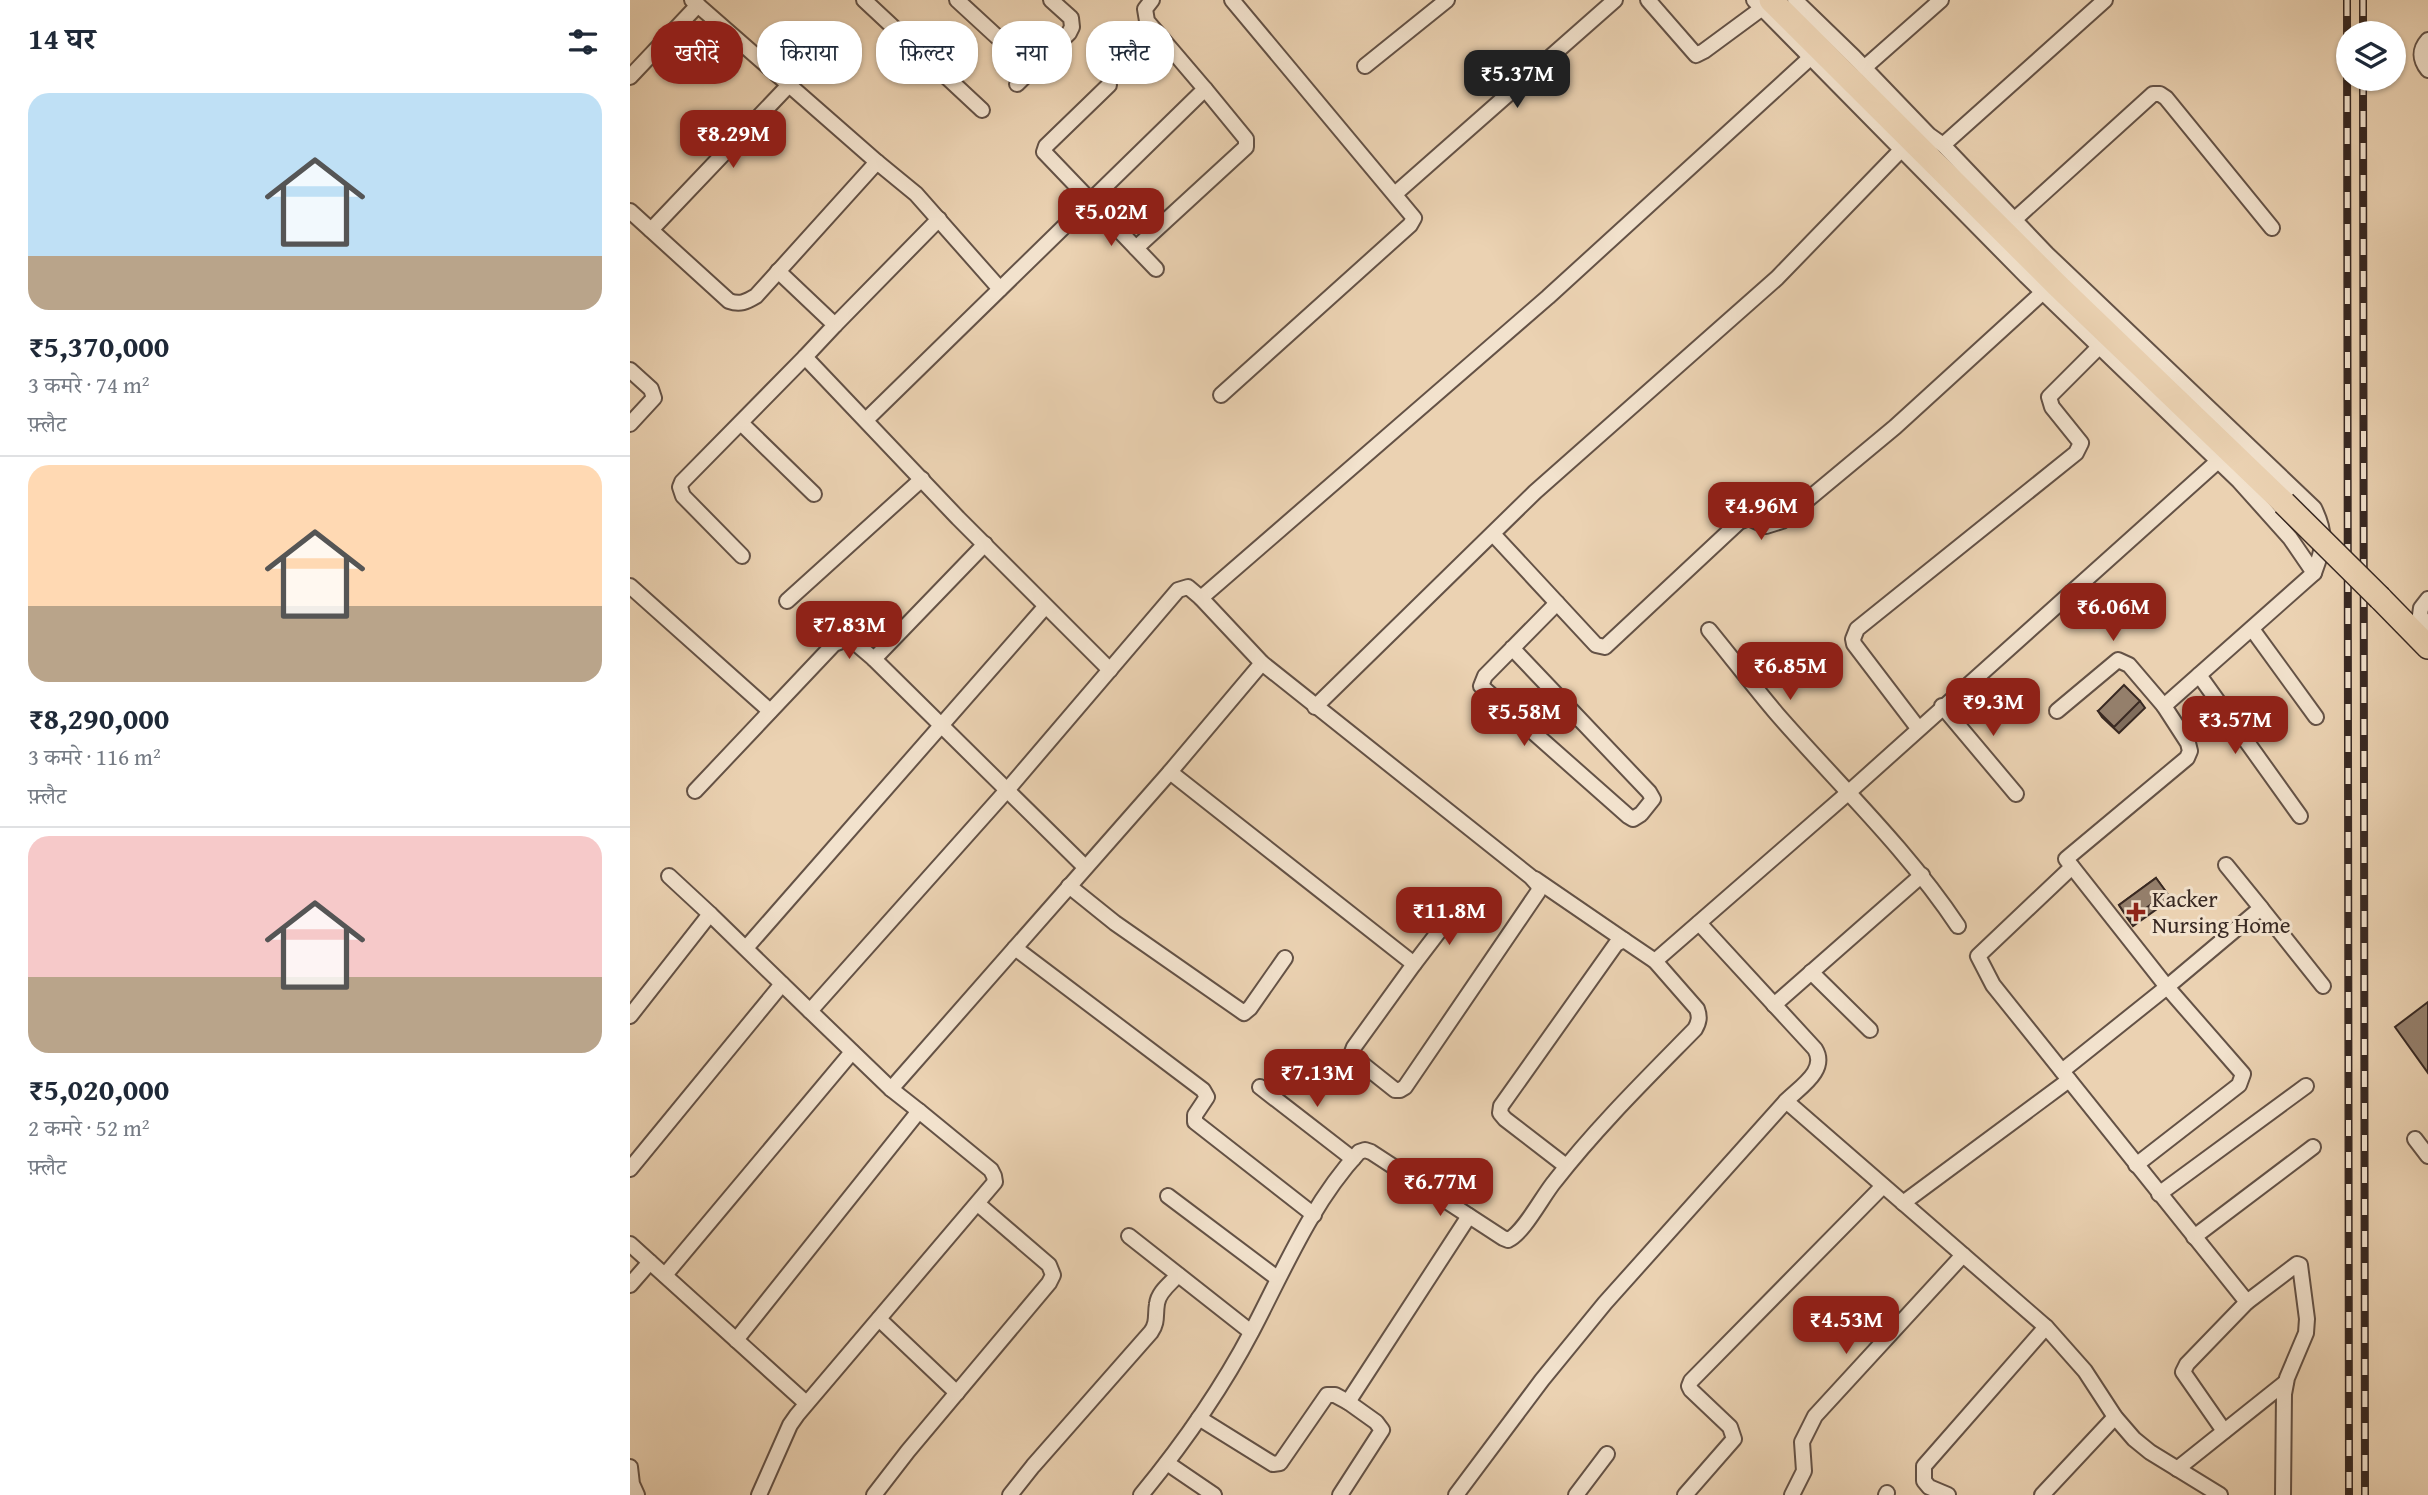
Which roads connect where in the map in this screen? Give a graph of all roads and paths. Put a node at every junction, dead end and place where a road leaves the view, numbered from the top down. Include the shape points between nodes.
1 (864, 0) edge
2 (957, 0) edge
3 (1051, 0) edge
4 (1232, 0) edge
5 (1447, 0) edge
6 (1615, 0) edge
7 (1648, 0) edge
8 (1795, 0) edge
9 (1941, 0) edge
10 (2105, 0) edge
11 (1148, 1) edge
12 (695, 3) edge
13 (1762, 3) edge
14 (1071, 21) edge
15 (992, 32) edge
16 (2428, 40) edge
17 (1810, 58) junction
18 (1364, 66) dead end
19 (1864, 68) junction
20 (2428, 70) edge
21 (630, 77) edge
22 (789, 85) junction
23 (1109, 85) dead end
24 (1205, 89) junction
25 (982, 110) dead end
26 (1942, 145) junction
27 (1901, 150) junction
28 (877, 162) junction
29 (1395, 194) junction
30 (1090, 202) junction
31 (630, 211) edge
32 (939, 219) junction
33 (2014, 220) junction
34 (2273, 228) dead end
35 (651, 230) junction
36 (1136, 248) junction
37 (1156, 269) dead end
38 (778, 271) junction
39 (1000, 289) junction
40 (2043, 292) junction
41 (835, 326) junction
42 (2100, 346) junction
43 (805, 357) junction
44 (630, 370) edge
45 (1221, 395) dead end
46 (866, 420) junction
47 (741, 423) junction
48 (630, 424) edge
49 (2218, 461) junction
50 (922, 479) junction
51 (814, 494) dead end
52 (1493, 534) junction
53 (985, 544) junction
54 (742, 556) dead end
55 (2314, 573) junction
56 (630, 586) edge
57 (1201, 598) junction
58 (2428, 599) edge
59 (787, 601) dead end
60 (1557, 603) junction
61 (1045, 607) junction
62 (2428, 627) edge
63 (2252, 629) junction
64 (1709, 630) dead end
65 (2428, 647) edge
66 (1513, 648) junction
67 (874, 659) junction
68 (1262, 663) junction
69 (1110, 670) junction
70 (2199, 676) junction
71 (1942, 706) junction
72 (2164, 706) junction
73 (1315, 707) junction
74 (770, 711) junction
75 (2057, 711) dead end
76 (2316, 717) dead end
77 (941, 724) junction
78 (1918, 728) junction
79 (1170, 772) junction
80 (1008, 789) junction
81 (695, 791) dead end
82 (1849, 792) junction
83 (2016, 794) dead end
84 (2300, 816) dead end
85 (2226, 864) dead end
86 (2073, 866) junction
87 (1085, 867) junction
88 (1922, 875) junction
89 (669, 876) dead end
90 (1531, 877) junction
91 (1069, 886) junction
92 (2261, 908) junction
93 (1456, 909) dead end
94 (710, 914) junction
95 (1699, 923) junction
96 (1958, 926) dead end
97 (1624, 940) junction
98 (746, 948) junction
99 (1015, 948) junction
100 (1285, 958) dead end
101 (1655, 961) junction
102 (1414, 964) junction
103 (1811, 972) junction
104 (782, 984) junction
105 (2323, 986) dead end
106 (2167, 987) junction
107 (1774, 1005) junction
108 (810, 1011) junction
109 (630, 1016) edge
110 (1870, 1030) dead end
111 (852, 1052) junction
112 (2065, 1076) junction
113 (2306, 1086) dead end
114 (1261, 1087) dead end
115 (891, 1089) junction
116 (1786, 1101) junction
117 (919, 1111) junction
118 (2416, 1139) dead end
119 (2313, 1147) dead end
120 (2428, 1156) edge
121 (1353, 1159) junction
122 (2136, 1165) junction
123 (1566, 1166) junction
124 (630, 1169) edge
125 (1884, 1186) junction
126 (2159, 1194) junction
127 (1168, 1196) dead end
128 (1903, 1203) junction
129 (978, 1204) junction
130 (1314, 1215) junction
131 (1469, 1216) junction
132 (1129, 1236) dead end
133 (2194, 1237) junction
134 (630, 1244) edge
135 (1963, 1255) junction
136 (650, 1262) junction
137 (665, 1275) junction
138 (1178, 1275) junction
139 (1278, 1278) junction
140 (630, 1285) edge
141 (2247, 1302) junction
142 (879, 1319) junction
143 (2046, 1327) junction
144 (1251, 1332) junction
145 (736, 1340) junction
146 (2286, 1382) junction
147 (957, 1393) junction
148 (1348, 1402) junction
149 (806, 1404) junction
150 (2115, 1417) junction
151 (1199, 1418) junction
152 (2224, 1431) junction
153 (1607, 1454) dead end
154 (1167, 1463) junction
155 (630, 1467) edge
156 (2177, 1469) junction
157 (637, 1495) edge
158 (759, 1495) edge
159 (874, 1495) edge
160 (1010, 1495) edge
161 (1141, 1495) edge
162 (1214, 1495) edge
163 (1340, 1495) edge
164 (1456, 1495) edge
165 (1576, 1495) edge
166 (1685, 1495) edge
167 (1792, 1495) edge
168 (1948, 1495) edge
169 (2042, 1495) edge
170 (2220, 1495) edge
171 (2283, 1495) edge

1 - 25 street
2 - 15 street
3 - 14 street
4 - 29 street
5 - 18 street
6 - 29 street
7 - 13 street via 1696,55
8 - 19 street
9 - 19 street
10 - 26 street
11 - 24 street via 1147,20
12 - 21 street
12 - 22 street
13 - 17 street
13 - 65 main road, bridge
16 - 20 street via 2422,51
17 - 27 street
17 - 57 street via 1548,297
19 - 26 street
22 - 28 street
22 - 35 street
23 - 30 street via 1044,149
24 - 30 street
24 - 36 street via 1246,139 1246,148
26 - 33 street
27 - 40 street
27 - 52 street via 1756,298
28 - 32 street
28 - 38 street
29 - 45 street via 1413,214 1413,222
30 - 36 street
30 - 39 street
31 - 35 street
32 - 39 street
32 - 41 street
33 - 34 street via 2153,94 2160,94
33 - 55 street via 2314,508 2323,525 2323,551
35 - 38 street via 737,304 756,296
36 - 37 street
38 - 41 street
39 - 46 street
40 - 42 street
40 - 60 street via 1895,427 1782,521 1766,526 1749,518 1739,522 1605,647 1596,645
41 - 43 street
42 - 49 street
42 - 78 street via 2049,397 2081,443 2076,453 1854,634 1854,644
43 - 46 street
43 - 47 street
44 - 48 street via 651,389 654,398
46 - 50 street
47 - 51 street
47 - 54 street via 682,482 680,491
49 - 55 street via 2290,538
49 - 71 street
50 - 53 street
50 - 59 street
52 - 60 street
52 - 73 street
53 - 61 street
53 - 67 street
55 - 63 street
56 - 74 street
57 - 68 street
57 - 69 street via 1188,587 1178,590
58 - 62 street via 2420,615
60 - 66 street
61 - 69 street
61 - 77 street
63 - 70 street
63 - 76 street
64 - 82 street
66 - 66 street via 1485,676 1481,687 1628,816 1637,817 1653,799 1649,792
67 - 74 street via 854,642 841,640
67 - 77 street
68 - 73 street
68 - 79 street
69 - 80 street
70 - 72 street
70 - 84 street
71 - 78 street
71 - 83 street
72 - 75 street via 2129,665 2118,660
72 - 86 street via 2188,743 2187,758 2066,859
73 - 90 street
74 - 81 street
77 - 80 street
77 - 98 street
78 - 82 street
79 - 87 street
79 - 102 street
80 - 87 street
80 - 108 street
82 - 88 street
82 - 95 street
85 - 92 street
86 - 106 street
86 - 112 street via 1978,956 1993,985
87 - 91 street
88 - 96 street
88 - 103 street
89 - 94 street
90 - 97 street
90 - 102 street via 1538,892 1405,1087 1395,1090 1354,1059 1351,1051
91 - 99 street
91 - 100 street via 1244,1013
92 - 105 street
92 - 106 street
93 - 102 street
94 - 98 street
94 - 109 street
95 - 101 street
95 - 107 street
97 - 101 street
97 - 123 street via 1616,944 1501,1106 1505,1119
98 - 104 street
99 - 115 street
99 - 130 street via 1203,1090 1207,1097 1195,1122
101 - 123 street via 1697,1009 1699,1022
103 - 107 street
103 - 110 street
104 - 108 street
104 - 124 street
106 - 112 street
106 - 122 street via 2243,1078
107 - 116 street via 1819,1055 1813,1074
108 - 111 street
111 - 115 street
111 - 137 street
112 - 122 street
112 - 128 street
113 - 126 street
114 - 121 street
115 - 117 street
116 - 125 street
116 - 164 street via 1605,1303
117 - 129 street via 995,1176
117 - 145 street
118 - 120 street
119 - 133 street
121 - 130 street
121 - 131 street via 1359,1152 1371,1152
122 - 126 street
123 - 131 street via 1513,1238 1503,1238
125 - 128 street
125 - 166 street via 1691,1381 1690,1390 1730,1427 1734,1439
126 - 133 street
127 - 139 street
128 - 135 street
129 - 142 street
129 - 147 street via 1049,1265 1052,1275
130 - 139 street
131 - 148 street
132 - 138 street
133 - 141 street
134 - 136 street
135 - 143 street
135 - 167 street via 1815,1416 1802,1442 1804,1471
136 - 137 street
136 - 140 street
137 - 145 street
138 - 144 street
138 - 160 street via 1159,1297 1155,1326
139 - 144 street
141 - 146 street via 2300,1265 2306,1333
141 - 152 street via 2183,1372
142 - 147 street
142 - 149 street
143 - 150 street via 2085,1371
143 - 168 street via 1924,1466 1924,1481
144 - 151 street
145 - 149 street
146 - 152 street
146 - 171 street
147 - 159 street
148 - 151 street via 1327,1395 1277,1465
148 - 163 street via 1382,1430
149 - 158 street via 790,1425
150 - 156 street via 2134,1439
150 - 169 street
151 - 154 street
152 - 156 street
153 - 165 street
154 - 161 street
154 - 162 street
155 - 157 street
156 - 170 street

